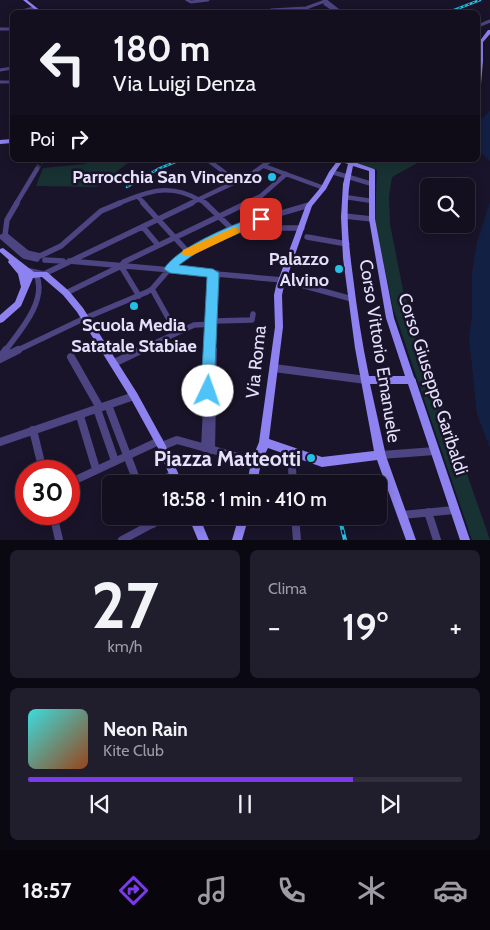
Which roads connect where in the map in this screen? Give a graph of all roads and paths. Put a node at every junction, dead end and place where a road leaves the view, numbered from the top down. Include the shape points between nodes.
1 (25, 0) edge
2 (187, 0) edge
3 (208, 0) edge
4 (325, 0) edge
5 (33, 8) junction
6 (26, 10) edge
7 (36, 10) edge
8 (272, 10) dead end
9 (334, 10) edge
10 (336, 10) edge
11 (339, 10) edge
12 (490, 31) edge
13 (480, 44) edge
14 (211, 162) edge
15 (269, 162) edge
16 (339, 162) edge
17 (352, 162) edge
18 (264, 166) junction
19 (37, 169) tunnel mouth
20 (332, 172) junction
21 (286, 174) junction
22 (348, 177) junction
23 (237, 182) junction
24 (372, 184) junction
25 (324, 188) junction
26 (138, 197) junction
27 (345, 197) junction
28 (200, 200) junction
29 (372, 201) junction
30 (309, 205) junction
31 (220, 215) junction
32 (344, 216) junction
33 (372, 219) junction
34 (158, 220) junction
35 (143, 227) junction
36 (283, 228) dead end
37 (302, 228) junction
38 (234, 231) junction
39 (2, 236) edge
40 (174, 237) junction
41 (307, 237) dead end
42 (347, 244) junction
43 (158, 245) junction
44 (2, 249) edge
45 (188, 252) junction
46 (44, 258) junction
47 (66, 261) junction
48 (121, 266) junction
49 (170, 269) junction
50 (215, 273) junction
51 (30, 274) junction
52 (283, 280) junction
53 (152, 289) junction
54 (66, 293) junction
55 (139, 296) junction
56 (352, 299) junction
57 (253, 314) dead end
58 (85, 318) junction
59 (0, 320) edge
60 (213, 323) junction
61 (176, 332) junction
62 (71, 357) dead end
63 (0, 359) edge
64 (114, 363) junction
65 (274, 368) junction
66 (366, 380) junction
67 (412, 380) junction
68 (134, 396) junction
69 (108, 405) junction
70 (99, 409) junction
71 (80, 416) junction
72 (33, 430) junction
73 (0, 442) edge
74 (160, 443) junction
75 (264, 445) junction
76 (208, 449) junction
77 (435, 451) junction
78 (291, 452) junction
79 (127, 455) junction
80 (381, 455) junction
81 (40, 460) edge
82 (115, 461) junction
83 (256, 462) junction
84 (96, 469) junction
85 (174, 474) edge
86 (135, 475) edge
87 (254, 475) edge
88 (292, 475) edge
89 (80, 477) edge
90 (454, 510) junction
91 (428, 512) junction
92 (402, 516) junction
93 (56, 525) edge
94 (144, 525) edge
95 (197, 525) edge
96 (241, 525) edge
97 (296, 525) edge
98 (59, 540) edge
99 (122, 540) edge
100 (204, 540) edge
101 (237, 540) edge
102 (297, 540) edge
103 (411, 540) edge
104 (437, 540) edge
105 (465, 540) edge

1 - 5 street
2 - 3 street
4 - 8 street via 308,8
4 - 11 street
5 - 6 street
5 - 7 street
9 - 10 street via 325,4
12 - 13 street
14 - 23 street
15 - 18 street
16 - 20 street
17 - 22 street, Corso Vittorio Emanuele
17 - 24 street via 372,170
18 - 21 street
18 - 23 street
19 - 39 street via 7,220
20 - 22 street
20 - 25 street
21 - 25 street
21 - 31 street via 261,196
22 - 24 street
22 - 27 street, Corso Vittorio Emanuele
23 - 28 street
24 - 29 street, Corso Giuseppe Garibaldi
25 - 30 street
26 - 28 street via 155,190 189,194
26 - 34 street
26 - 46 street via 101,211
27 - 29 street
27 - 32 street, Corso Vittorio Emanuele
28 - 31 street
28 - 34 street
29 - 33 street, Corso Giuseppe Garibaldi
30 - 37 street, Via Roma
30 - 38 street via 278,213
31 - 38 street
31 - 40 street
32 - 33 street
32 - 42 street, Corso Vittorio Emanuele
33 - 67 street, Corso Giuseppe Garibaldi via 390,318
34 - 35 street
34 - 40 street
35 - 43 street
35 - 47 street
36 - 37 street
37 - 52 street, Via Roma
38 - 45 street
39 - 46 street via 24,256
40 - 43 street
40 - 45 street
41 - 42 street
42 - 56 street, Corso Vittorio Emanuele
43 - 48 street
44 - 51 street
45 - 49 street
46 - 47 street
47 - 48 street
47 - 51 street
48 - 49 street
48 - 54 street
48 - 55 street
49 - 50 street
49 - 53 street
50 - 52 street
50 - 60 street
51 - 54 street
51 - 59 street via 18,304
51 - 63 street via 40,283 37,299
52 - 56 street
52 - 65 street, Via Roma via 278,295 279,327
53 - 55 street
53 - 61 street
54 - 58 street
55 - 58 street
56 - 66 street, Corso Vittorio Emanuele
57 - 60 street via 252,320
58 - 63 street
58 - 64 street
60 - 61 street via 194,325
60 - 76 street
61 - 64 street
62 - 70 street
64 - 68 street
65 - 66 street
65 - 75 street, Via Roma
66 - 67 street
66 - 80 street, Corso Vittorio Emanuele
67 - 77 street, Corso Giuseppe Garibaldi
68 - 69 street
68 - 74 street
69 - 70 street
69 - 79 street
70 - 71 street
70 - 82 street
71 - 72 street
71 - 84 street
72 - 73 street
72 - 81 street
74 - 76 street via 177,440
74 - 79 street
74 - 85 street
75 - 78 street
75 - 83 street, Via Roma
76 - 83 street
77 - 80 street
77 - 90 street, Corso Giuseppe Garibaldi
78 - 80 street via 322,462
78 - 88 street
79 - 82 street
79 - 86 street
80 - 92 street, Corso Vittorio Emanuele
82 - 84 street
83 - 87 street, Via Roma
84 - 89 street
90 - 91 street
90 - 105 street, Corso Giuseppe Garibaldi
91 - 92 street
91 - 104 street
92 - 103 street, Corso Vittorio Emanuele
93 - 98 street
94 - 99 street
95 - 100 street
96 - 101 street
97 - 102 street

